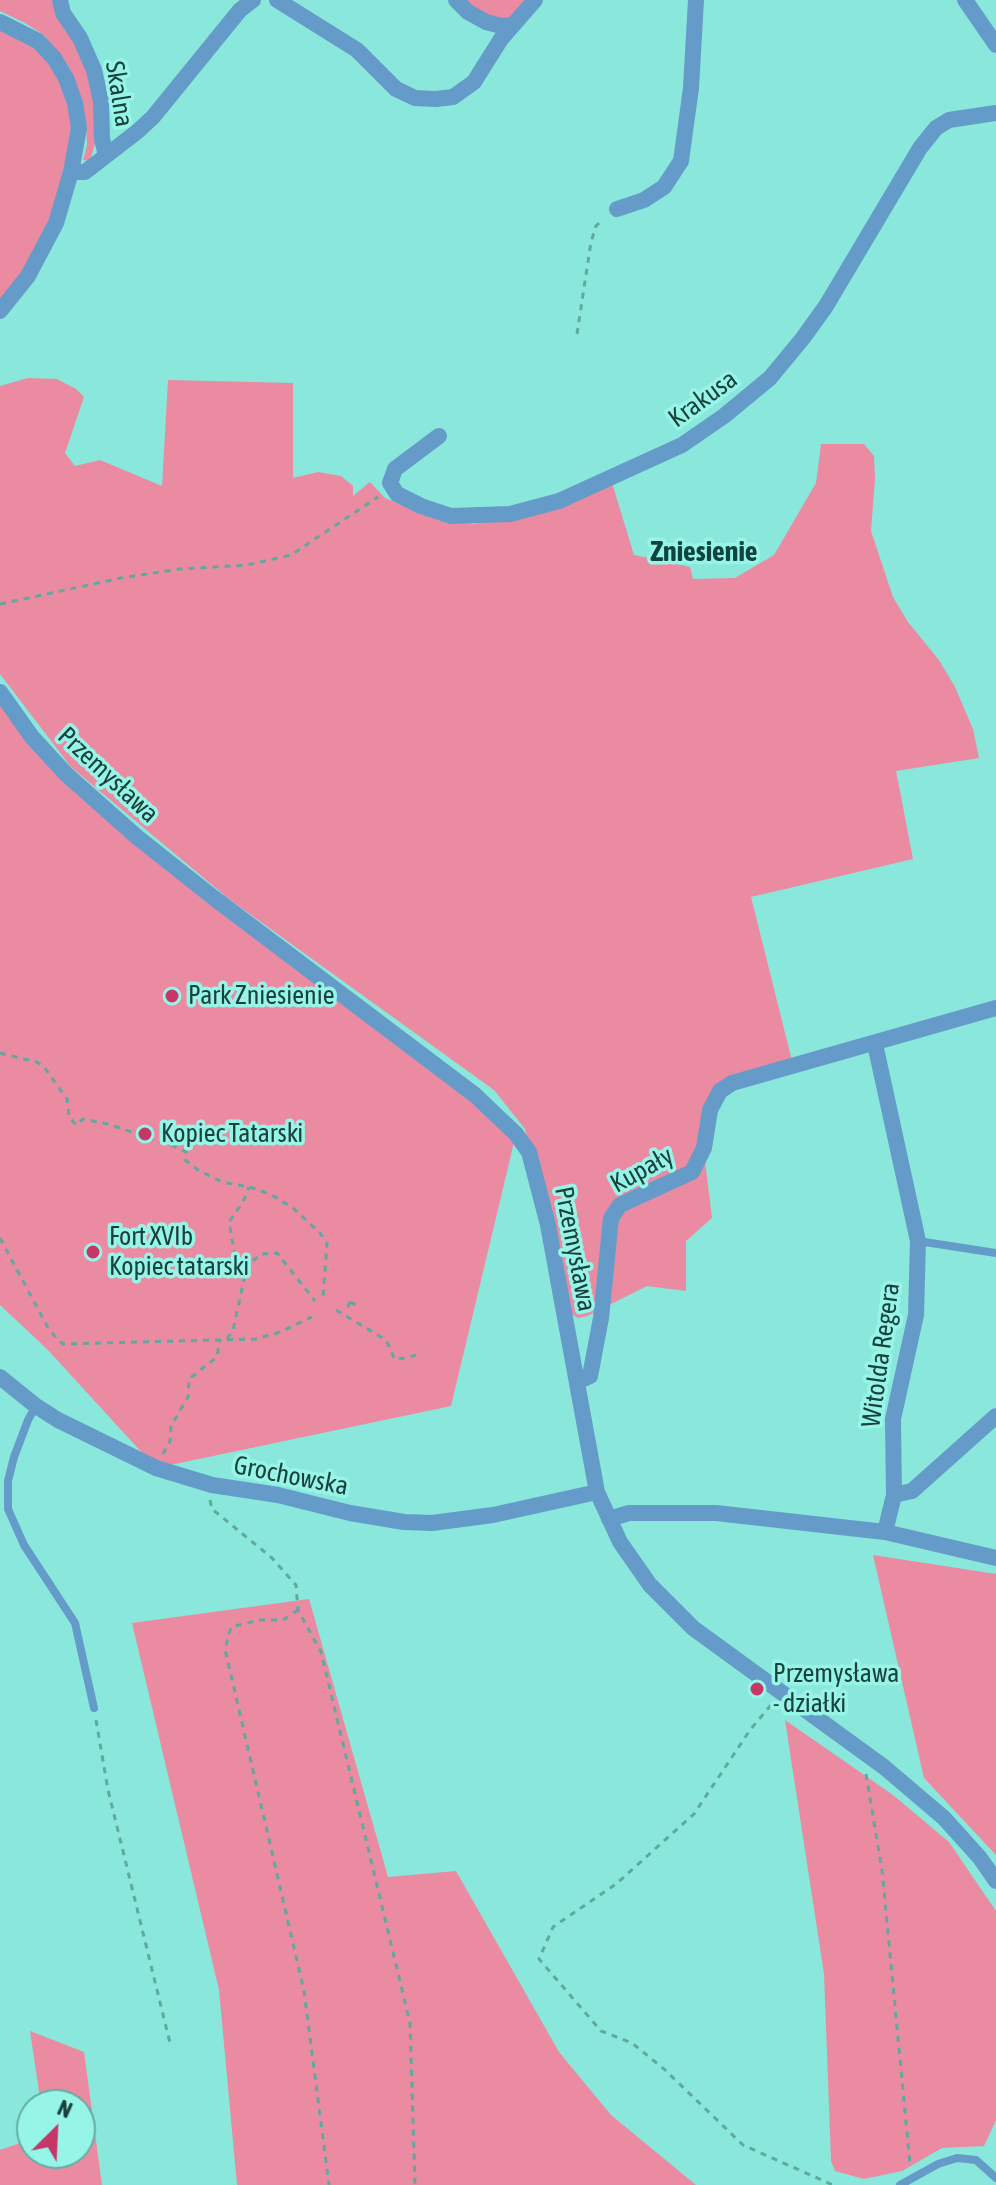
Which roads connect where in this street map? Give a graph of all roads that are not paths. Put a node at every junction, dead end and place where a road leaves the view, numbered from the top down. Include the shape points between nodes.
1 (60, 0) edge
2 (253, 0) edge
3 (277, 0) edge
4 (456, 0) edge
5 (535, 0) edge
6 (696, 0) edge
7 (965, 0) edge
8 (0, 22) edge
9 (512, 25) junction
10 (996, 45) edge
11 (996, 113) edge
12 (106, 155) junction
13 (71, 172) junction
14 (617, 209) road end
15 (0, 311) edge
16 (439, 436) dead end
17 (0, 692) edge
18 (996, 1008) edge
19 (875, 1044) junction
20 (918, 1241) junction
21 (996, 1253) edge
22 (0, 1377) edge
23 (577, 1382) junction
24 (36, 1406) junction
25 (996, 1416) edge
26 (597, 1492) junction
27 (894, 1495) junction
28 (609, 1519) junction
29 (885, 1532) junction
30 (996, 1558) edge
31 (94, 1708) road end
32 (996, 1881) edge
33 (996, 2178) edge
34 (900, 2185) edge

1 - 12 street, Skalna via 94,70
2 - 12 street via 153,117
3 - 9 street via 357,50 396,89 415,98 453,97 465,90
4 - 9 street via 486,22
5 - 9 street
6 - 14 street via 681,161 664,187
7 - 10 street
8 - 13 street via 38,41 66,78 79,128
11 - 16 street, Krakusa via 949,120 936,128 803,338 770,378 682,445 559,501 510,514 451,516 397,494 390,483 395,469
12 - 13 street via 85,172
13 - 15 street via 42,252
17 - 23 street, Przemysława via 66,774 137,837 475,1095 516,1134 536,1174
18 - 19 street, Kupały
19 - 20 street, Witolda Regera
19 - 23 street, Kupały via 732,1083 720,1091 692,1172 620,1205 611,1218 590,1376
20 - 21 lane
20 - 27 street, Witolda Regera via 916,1315 893,1419
22 - 24 street, Grochowska
23 - 26 street, Przemysława
24 - 26 street, Grochowska via 156,1468 212,1485 404,1522 464,1519
24 - 31 lane via 14,1457 8,1509 24,1545 75,1623
25 - 27 street via 912,1491
26 - 28 street, Przemysława
27 - 29 street, Witolda Regera
28 - 29 street via 629,1513 716,1513
28 - 32 street, Przemysława via 636,1566 669,1606 944,1818
29 - 30 street
33 - 34 lane via 976,2160 957,2158

